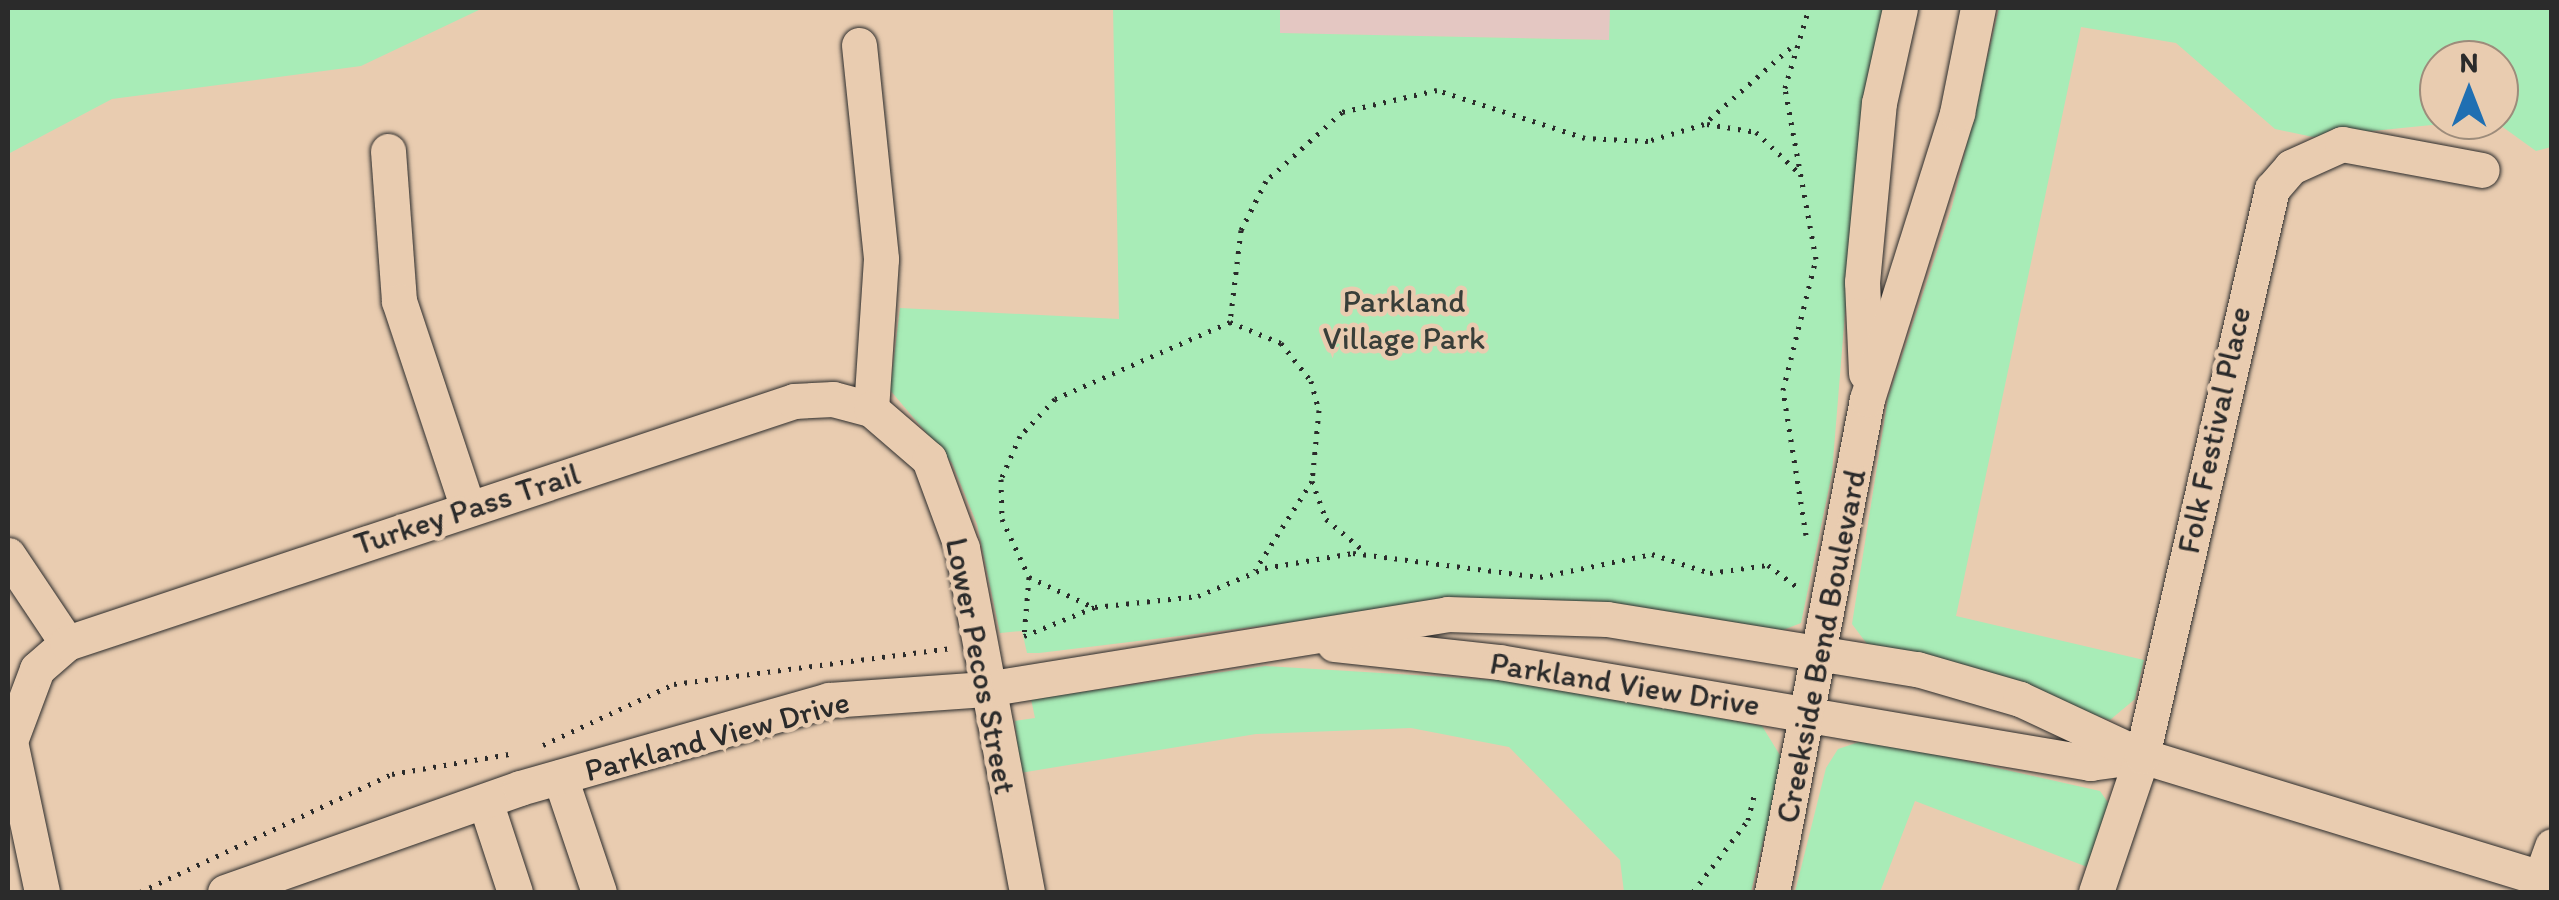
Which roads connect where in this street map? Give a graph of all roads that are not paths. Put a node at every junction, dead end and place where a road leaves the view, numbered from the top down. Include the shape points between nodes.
1 (1900, 8) edge
2 (1978, 8) edge
3 (859, 45) dead end
4 (388, 151) dead end
5 (2482, 170) dead end
6 (1866, 399) junction
7 (871, 409) junction
8 (468, 509) junction
9 (8, 555) edge
10 (1284, 638) junction
11 (66, 643) junction
12 (1822, 654) junction
13 (986, 688) junction
14 (1811, 716) junction
15 (2142, 756) junction
16 (560, 777) junction
17 (485, 801) junction
18 (2548, 868) edge
19 (42, 892) edge
20 (225, 892) edge
21 (515, 892) edge
22 (599, 892) edge
23 (1027, 892) edge
24 (1772, 892) edge
25 (2096, 892) edge

1 - 6 street, Creekside Bend Boulevard via 1879,103 1862,282
2 - 6 street, Creekside Bend Boulevard via 1957,113
3 - 7 street via 881,259
4 - 8 street via 400,301
5 - 15 street, Folk Festival Place via 2342,144 2291,167 2272,189
6 - 12 street, Creekside Bend Boulevard
7 - 8 street, Turkey Pass Trail via 794,402
7 - 13 street, Lower Pecos Street via 929,459 962,548
8 - 11 street, Turkey Pass Trail
9 - 11 street
10 - 12 street, Parkland View Drive via 1447,614 1607,619
10 - 13 street, Parkland View Drive
10 - 14 street, Parkland View Drive via 1499,662
11 - 19 street via 37,669 10,741
12 - 14 street, Creekside Bend Boulevard
12 - 15 street, Parkland View Drive via 2020,700
13 - 16 street, Parkland View Drive via 829,700
13 - 23 street, Lower Pecos Street
14 - 15 street, Parkland View Drive via 2090,763
14 - 24 street, Creekside Bend Boulevard
15 - 18 street, Parkland View Drive
15 - 25 street, Folk Festival Place
16 - 17 street, Parkland View Drive
16 - 22 street
17 - 20 street, Parkland View Drive
17 - 21 street

